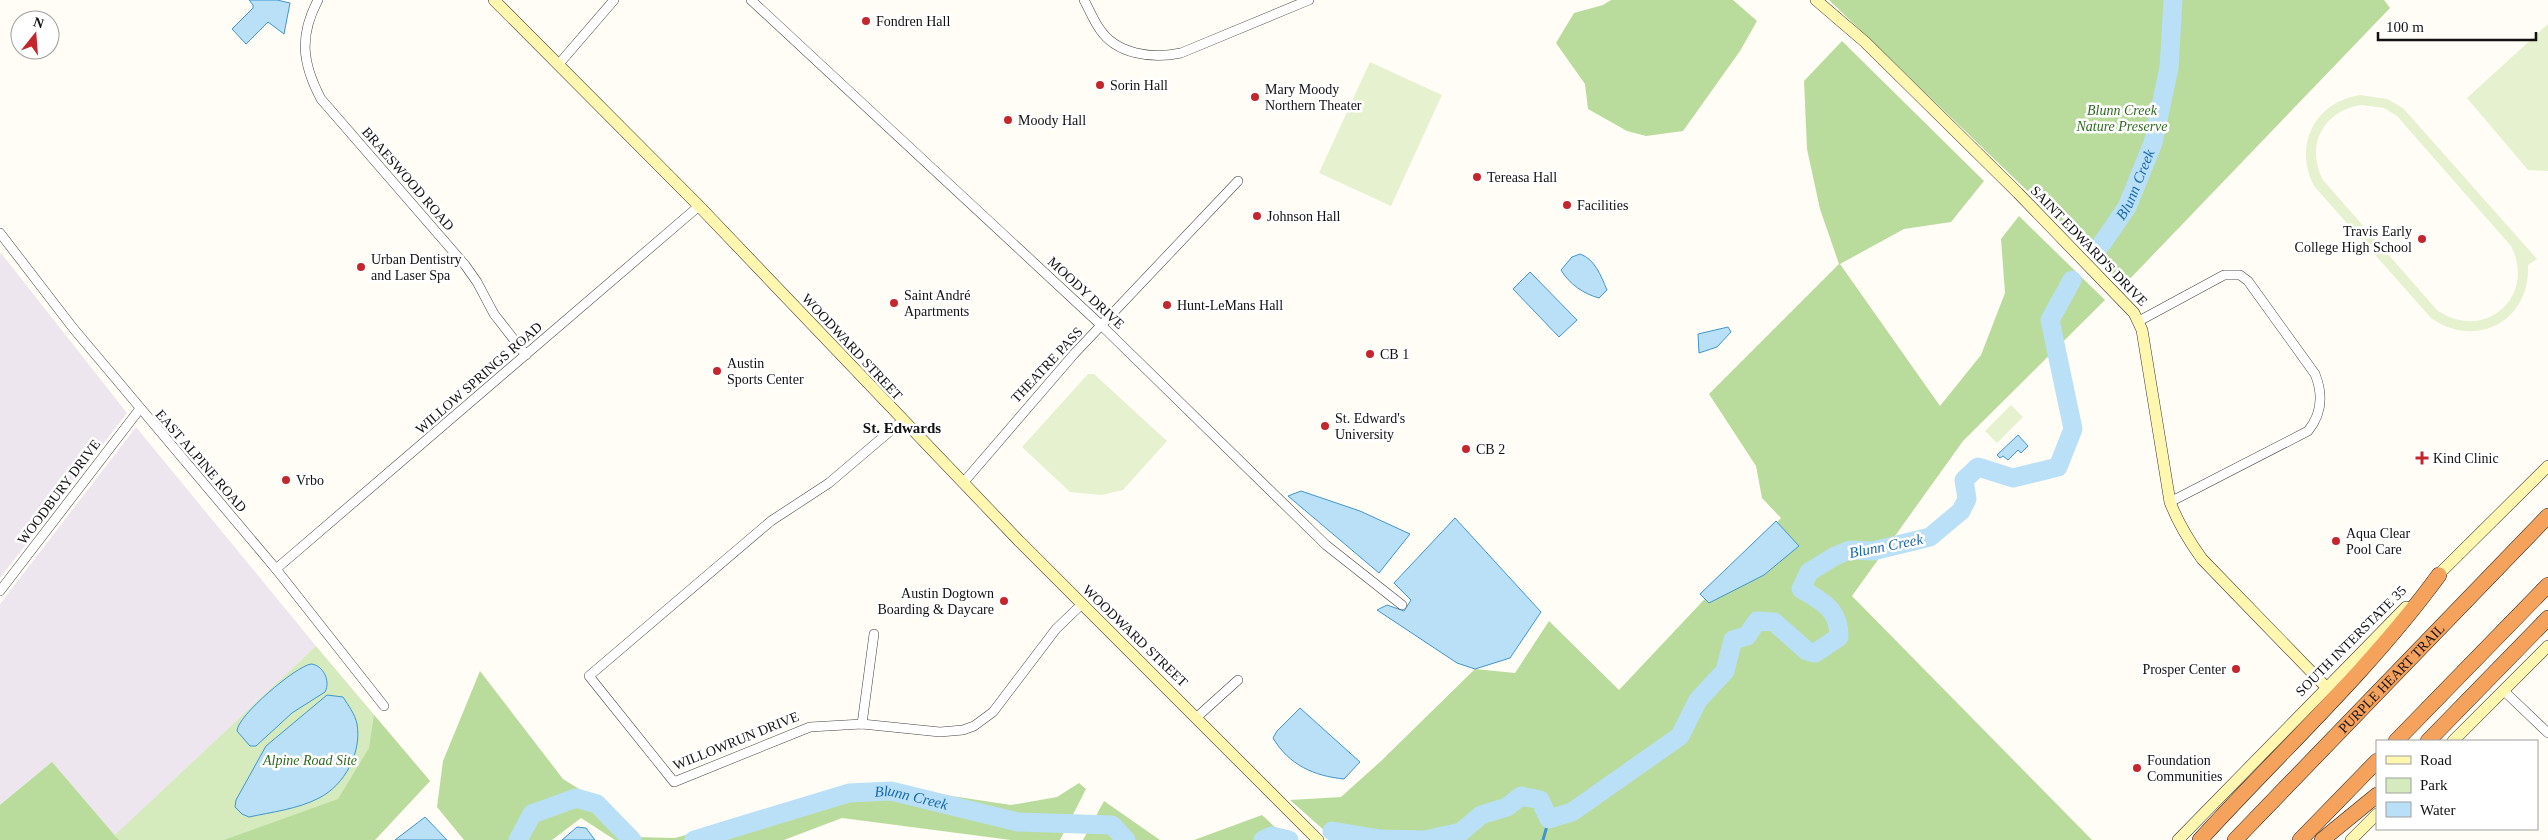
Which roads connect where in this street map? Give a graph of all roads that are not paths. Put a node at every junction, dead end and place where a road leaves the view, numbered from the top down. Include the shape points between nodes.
1 (318, 0) edge
2 (494, 0) edge
3 (614, 0) edge
4 (751, 0) edge
5 (1084, 0) edge
6 (1309, 0) edge
7 (1816, 0) edge
8 (558, 65) junction
9 (1238, 181) dead end
10 (699, 206) junction
11 (0, 233) edge
12 (2139, 321) junction
13 (1102, 326) junction
14 (526, 355) junction
15 (139, 410) junction
16 (902, 421) junction
17 (2548, 466) edge
18 (963, 483) junction
19 (2170, 502) junction
20 (2548, 516) edge
21 (276, 570) junction
22 (2439, 575) junction
23 (2548, 585) edge
24 (0, 591) edge
25 (1082, 604) junction
26 (1402, 605) dead end
27 (2548, 618) edge
28 (2548, 633) edge
29 (874, 634) dead end
30 (2548, 646) edge
31 (1238, 680) dead end
32 (2326, 687) junction
33 (2504, 691) junction
34 (384, 706) dead end
35 (1197, 717) junction
36 (862, 724) junction
37 (2548, 733) edge
38 (2397, 740) edge
39 (2429, 740) edge
40 (2440, 740) edge
41 (2454, 740) edge
42 (2376, 762) edge
43 (2376, 796) edge
44 (2376, 796) edge
45 (2376, 815) edge
46 (1318, 840) edge
47 (2178, 840) edge
48 (2200, 840) edge
49 (2235, 840) edge
50 (2300, 840) edge
51 (2322, 840) edge
52 (2335, 840) edge
53 (2350, 840) edge

1 - 14 street, BRAESWOOD ROAD via 310,15 304,55 309,78 321,99 465,265 494,314
2 - 8 street, WOODWARD STREET
3 - 8 street
4 - 13 street, MOODY DRIVE
5 - 6 street via 1100,30 1118,46 1134,53 1163,56 1181,53
7 - 12 street, SAINT EDWARD'S DRIVE via 1866,42 2090,266
8 - 10 street, WOODWARD STREET
9 - 13 street, THEATRE PASS
10 - 14 street, WILLOW SPRINGS ROAD
10 - 16 street, WOODWARD STREET
11 - 15 street, EAST ALPINE ROAD
12 - 19 street, SAINT EDWARD'S DRIVE
12 - 19 street via 2224,275 2240,276 2260,297 2315,374 2319,385 2319,407 2308,431
13 - 18 street, THEATRE PASS via 1022,411
13 - 26 street, MOODY DRIVE via 1326,545
14 - 21 street, WILLOW SPRINGS ROAD
15 - 21 street, EAST ALPINE ROAD
15 - 24 street, WOODBURY DRIVE
16 - 18 street, WOODWARD STREET
16 - 36 street, WILLOWRUN DRIVE via 829,483 771,521 589,676 674,782 810,727
17 - 22 street, SOUTH INTERSTATE 35
18 - 25 street, WOODWARD STREET
19 - 32 street, SAINT EDWARD'S DRIVE via 2187,539 2202,559
20 - 49 highway, PURPLE HEART TRAIL
21 - 34 street, EAST ALPINE ROAD
22 - 32 street, SOUTH INTERSTATE 35
22 - 48 highway via 2404,622 2346,688
23 - 38 highway
25 - 35 street, WOODWARD STREET
25 - 36 street, WILLOWRUN DRIVE via 1056,628 993,712 974,726 940,732
27 - 39 highway
28 - 40 highway
29 - 36 street
30 - 33 street
31 - 35 street
32 - 47 street, SOUTH INTERSTATE 35
33 - 37 street
33 - 41 street
35 - 46 street, WOODWARD STREET
42 - 50 highway
43 - 51 highway
44 - 52 highway
45 - 53 street

